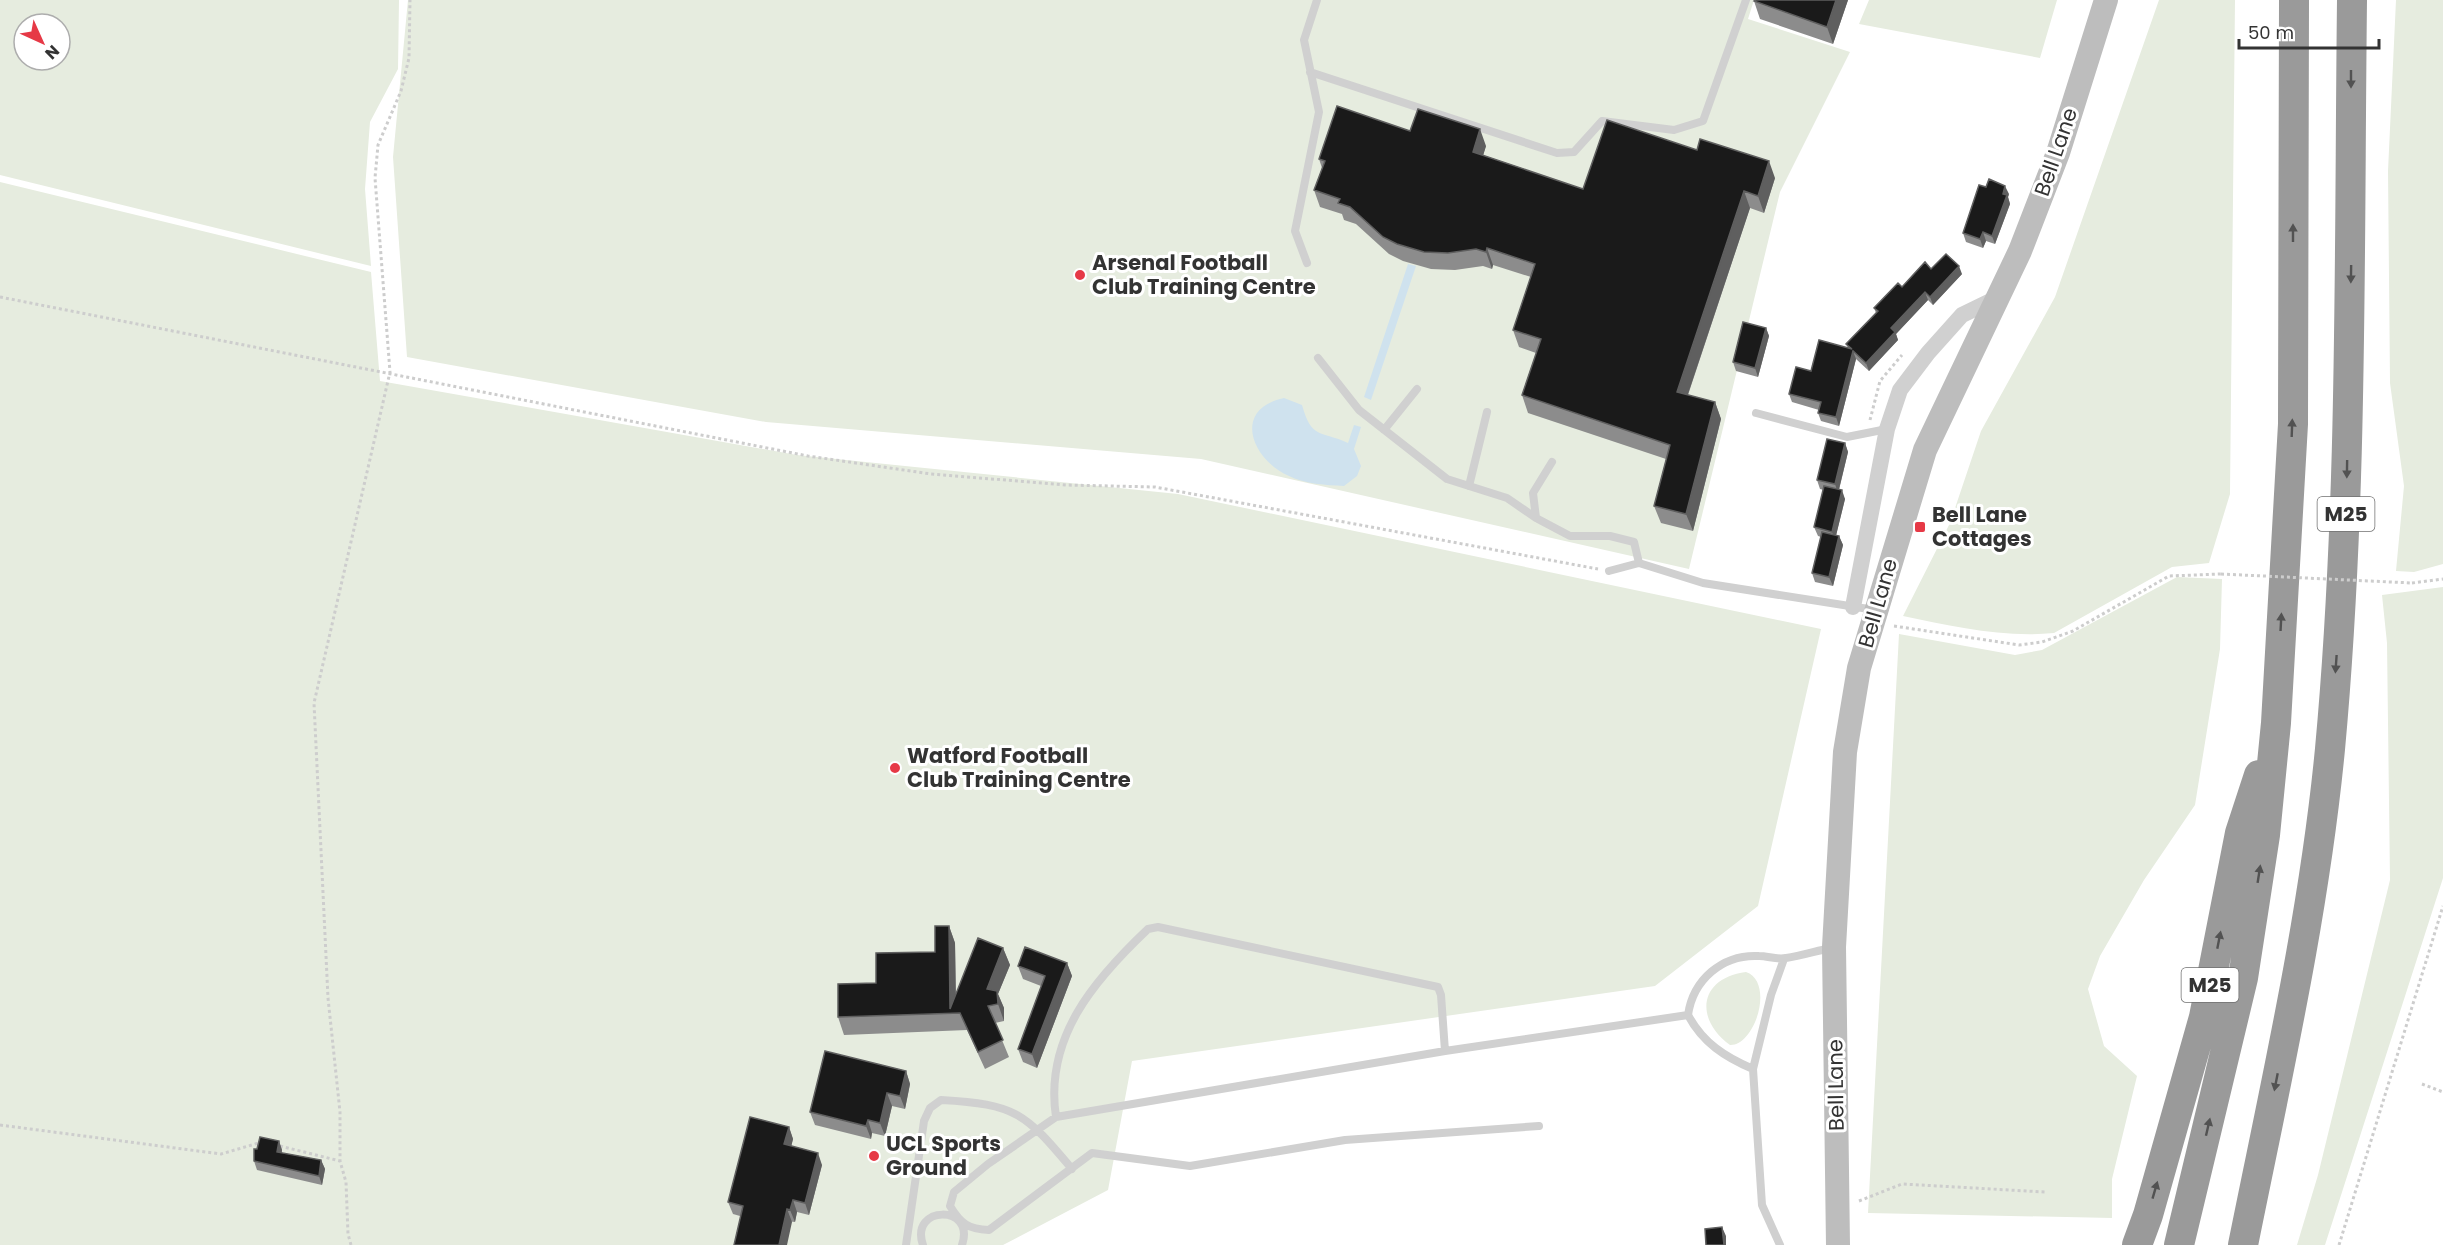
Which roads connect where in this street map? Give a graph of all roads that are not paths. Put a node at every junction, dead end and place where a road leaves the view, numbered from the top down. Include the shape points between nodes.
1 (1317, 0) edge
2 (1746, 0) edge
3 (2106, 0) edge
4 (2294, 0) edge
5 (2352, 0) edge
6 (1310, 72) junction
7 (1307, 263) dead end
8 (1997, 298) junction
9 (1318, 358) dead end
10 (1417, 389) dead end
11 (1487, 412) dead end
12 (1756, 413) dead end
13 (1887, 429) junction
14 (1384, 430) junction
15 (1552, 462) dead end
16 (1469, 486) junction
17 (1536, 518) junction
18 (1639, 563) junction
19 (1609, 571) road end
20 (1864, 609) junction
21 (2276, 723) junction
22 (1834, 947) junction
23 (1784, 959) junction
24 (1688, 1016) junction
25 (1445, 1051) junction
26 (1753, 1069) junction
27 (1056, 1117) junction
28 (1539, 1126) dead end
29 (1037, 1127) junction
30 (1072, 1169) junction
31 (960, 1223) junction
32 (906, 1245) edge
33 (923, 1245) edge
34 (962, 1245) edge
35 (1780, 1245) edge
36 (1838, 1245) edge
37 (2137, 1245) edge
38 (2179, 1245) edge
39 (2243, 1245) edge

1 - 6 lane via 1304,40
2 - 6 lane via 1703,121 1674,130 1602,121 1574,152 1557,153
3 - 8 main road, Bell Lane via 2058,153
21 -> 4 highway, M25 via 2293,424
5 -> 39 highway, M25 via 2352,248 2345,549 2330,750 2312,888
6 - 7 lane via 1319,112 1295,231
8 - 13 street via 1962,315 1928,352 1900,390
8 - 20 main road, Bell Lane via 1925,450
9 - 14 lane via 1359,410
10 - 14 lane
11 - 16 lane
12 - 13 lane via 1847,437
13 - 20 street
14 - 16 lane via 1447,479
15 - 17 lane via 1533,493
16 - 17 lane via 1507,498
17 - 18 lane via 1570,536 1610,536 1634,543
18 - 19 lane
18 - 20 lane via 1703,583
20 - 22 main road, Bell Lane via 1845,752
37 -> 21 highway, M25 via 2204,1017 2240,833
38 -> 21 highway, M25 via 2242,978 2265,835
22 - 23 lane
22 - 36 main road, Bell Lane
23 - 24 lane via 1758,955 1734,958 1720,965 1697,989
23 - 26 lane
24 - 25 lane
24 - 26 lane via 1698,1034 1725,1057
25 - 27 lane
25 - 27 lane via 1438,987 1158,927 1148,929 1107,968 1072,1022 1052,1090
26 - 35 lane via 1762,1205
27 - 29 lane
28 - 30 lane via 1345,1140 1191,1167 1092,1153
29 - 30 lane
29 - 31 lane via 954,1192 950,1206
29 - 32 lane via 1006,1107 941,1100 930,1108 924,1121
30 - 31 lane via 989,1230
31 - 33 lane via 948,1215 934,1216 923,1225
31 - 34 lane

